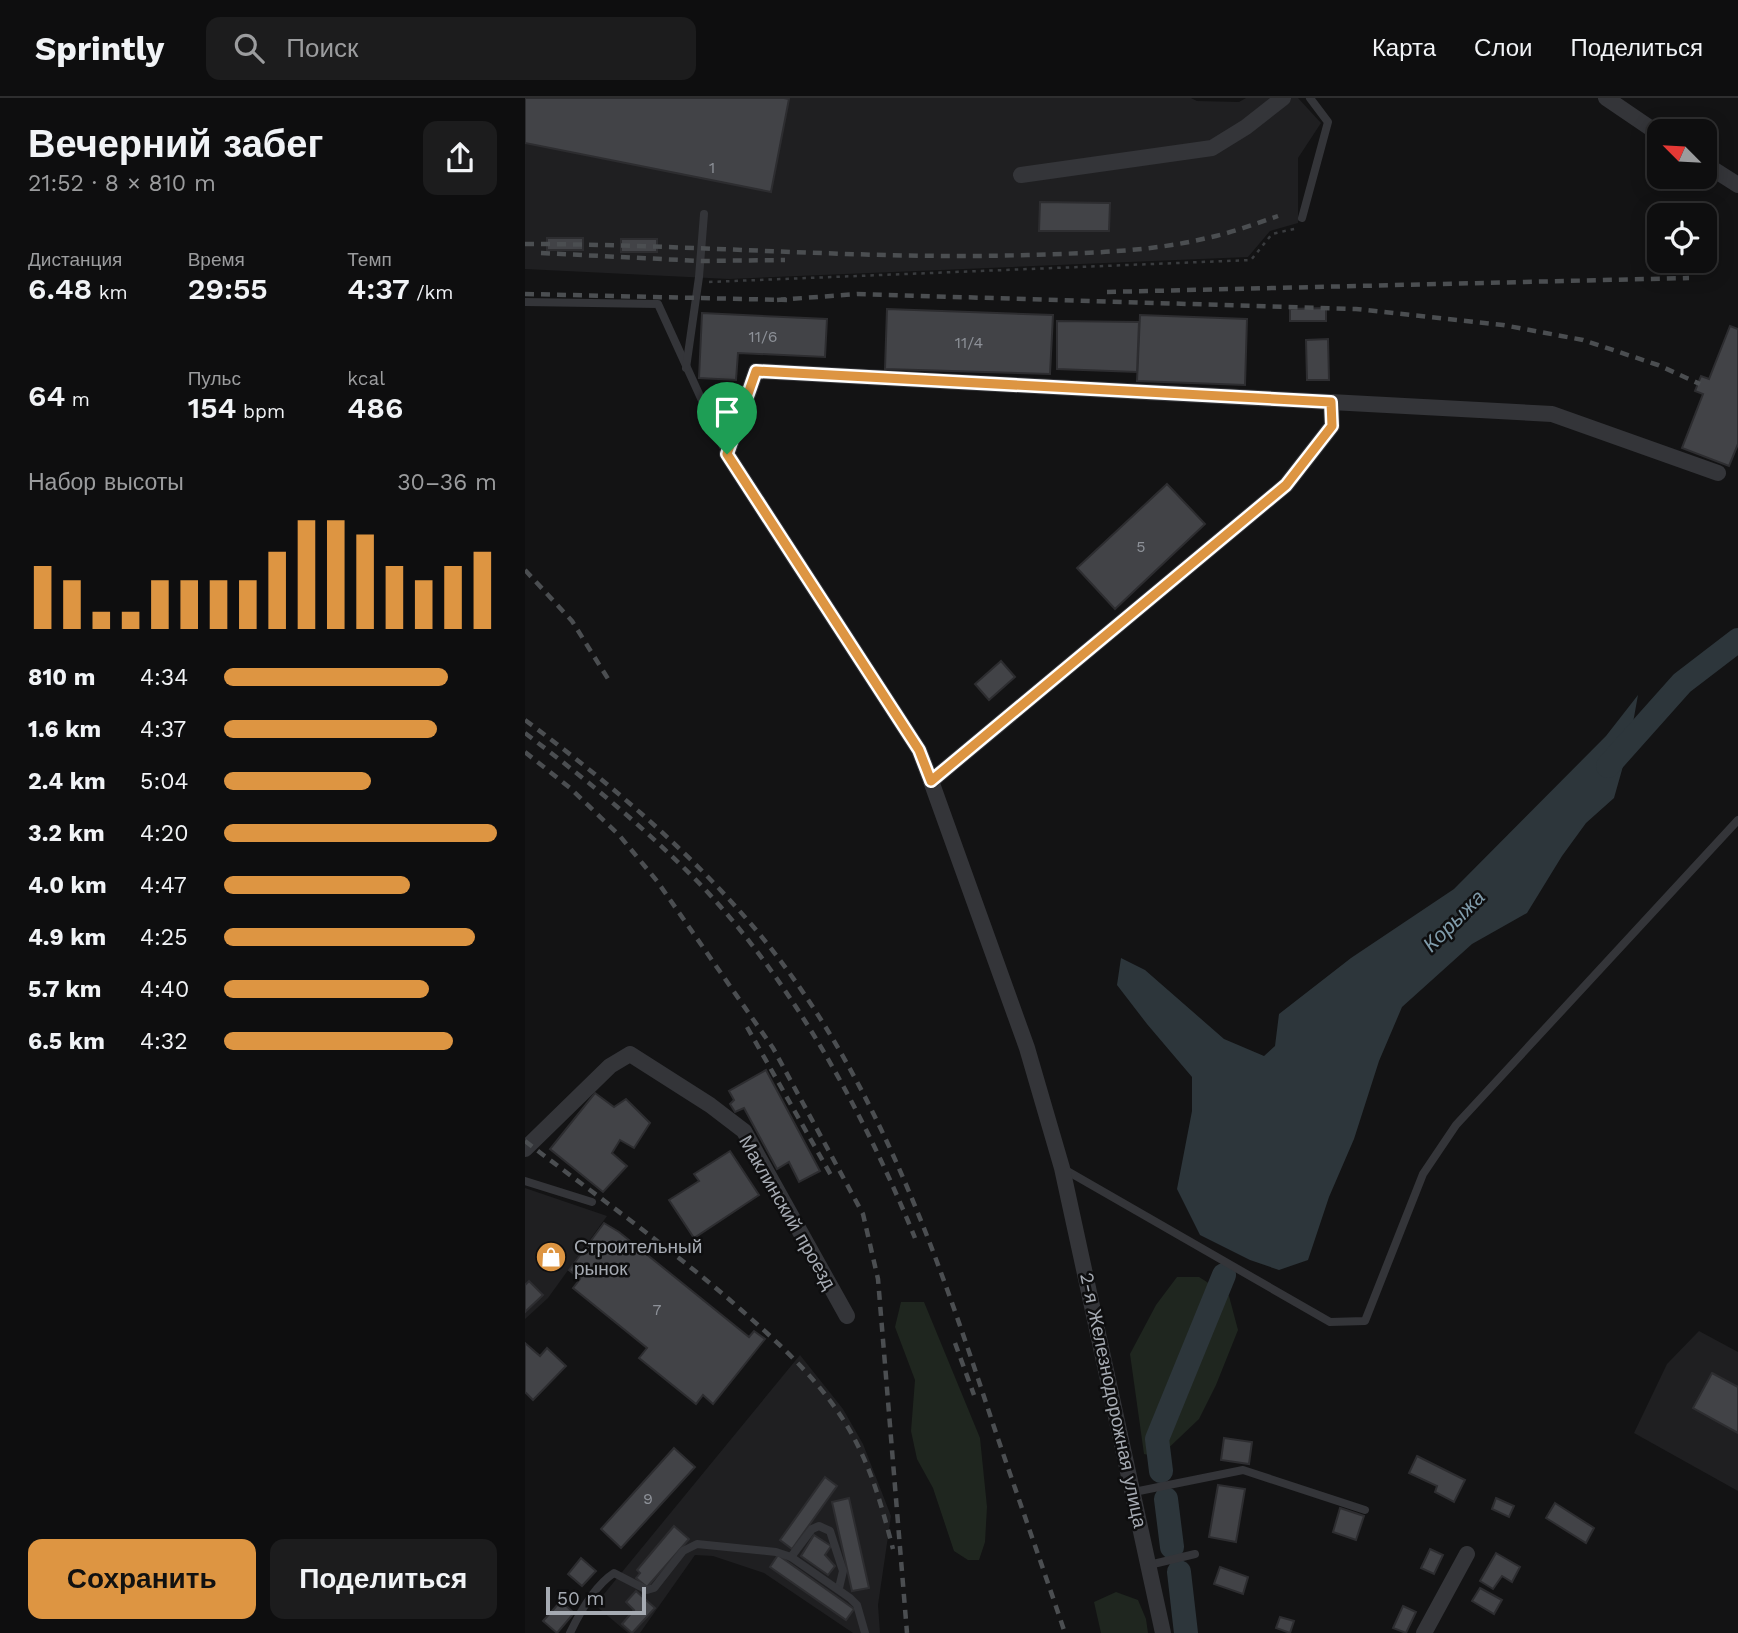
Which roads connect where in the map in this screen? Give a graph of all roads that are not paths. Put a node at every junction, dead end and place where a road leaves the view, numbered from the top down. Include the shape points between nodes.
1 (1283, 98) edge
2 (1310, 98) edge
3 (1606, 98) edge
4 (1647, 126) edge
5 (1717, 172) edge
6 (1021, 175) dead end
7 (1738, 185) edge
8 (704, 214) dead end
9 (1302, 222) road end
10 (525, 302) edge
11 (686, 368) junction
12 (1331, 402) junction
13 (727, 454) junction
14 (1718, 473) dead end
15 (931, 781) junction
16 (1738, 820) edge
17 (525, 1149) edge
18 (1062, 1168) junction
19 (525, 1181) edge
20 (592, 1202) dead end
21 (847, 1316) dead end
22 (1134, 1492) junction
23 (1365, 1510) dead end
24 (1195, 1554) dead end
25 (1467, 1554) dead end
26 (791, 1557) junction
27 (1149, 1565) junction
28 (839, 1588) junction
29 (570, 1633) edge
30 (865, 1633) edge
31 (1163, 1633) edge
32 (1424, 1633) edge

1 - 6 street via 1212,148
2 - 9 lane via 1328,122
3 - 4 street
5 - 7 street
8 - 11 lane
10 - 11 lane via 658,304
11 - 13 lane
12 - 13 street via 756,371
12 - 14 street via 1552,414
12 - 15 street via 1332,426 1286,485
13 - 15 street, 2-я Железнодорожная улица via 919,750
15 - 18 street, 2-я Железнодорожная улица via 1027,1048
16 - 18 lane via 1456,1125 1423,1174 1364,1321 1330,1322
17 - 21 street, Маклинский проезд via 610,1066 630,1054 744,1131
18 - 22 street, 2-я Железнодорожная улица
19 - 20 lane
22 - 23 lane via 1243,1470
22 - 27 street, 2-я Железнодорожная улица
24 - 27 lane
25 - 32 street
26 - 28 lane
26 - 28 lane via 812,1529 830,1531 843,1571
26 - 29 lane via 717,1545 690,1546 654,1588 647,1590 614,1573 607,1577
27 - 31 street, 2-я Железнодорожная улица
28 - 30 lane via 857,1605

